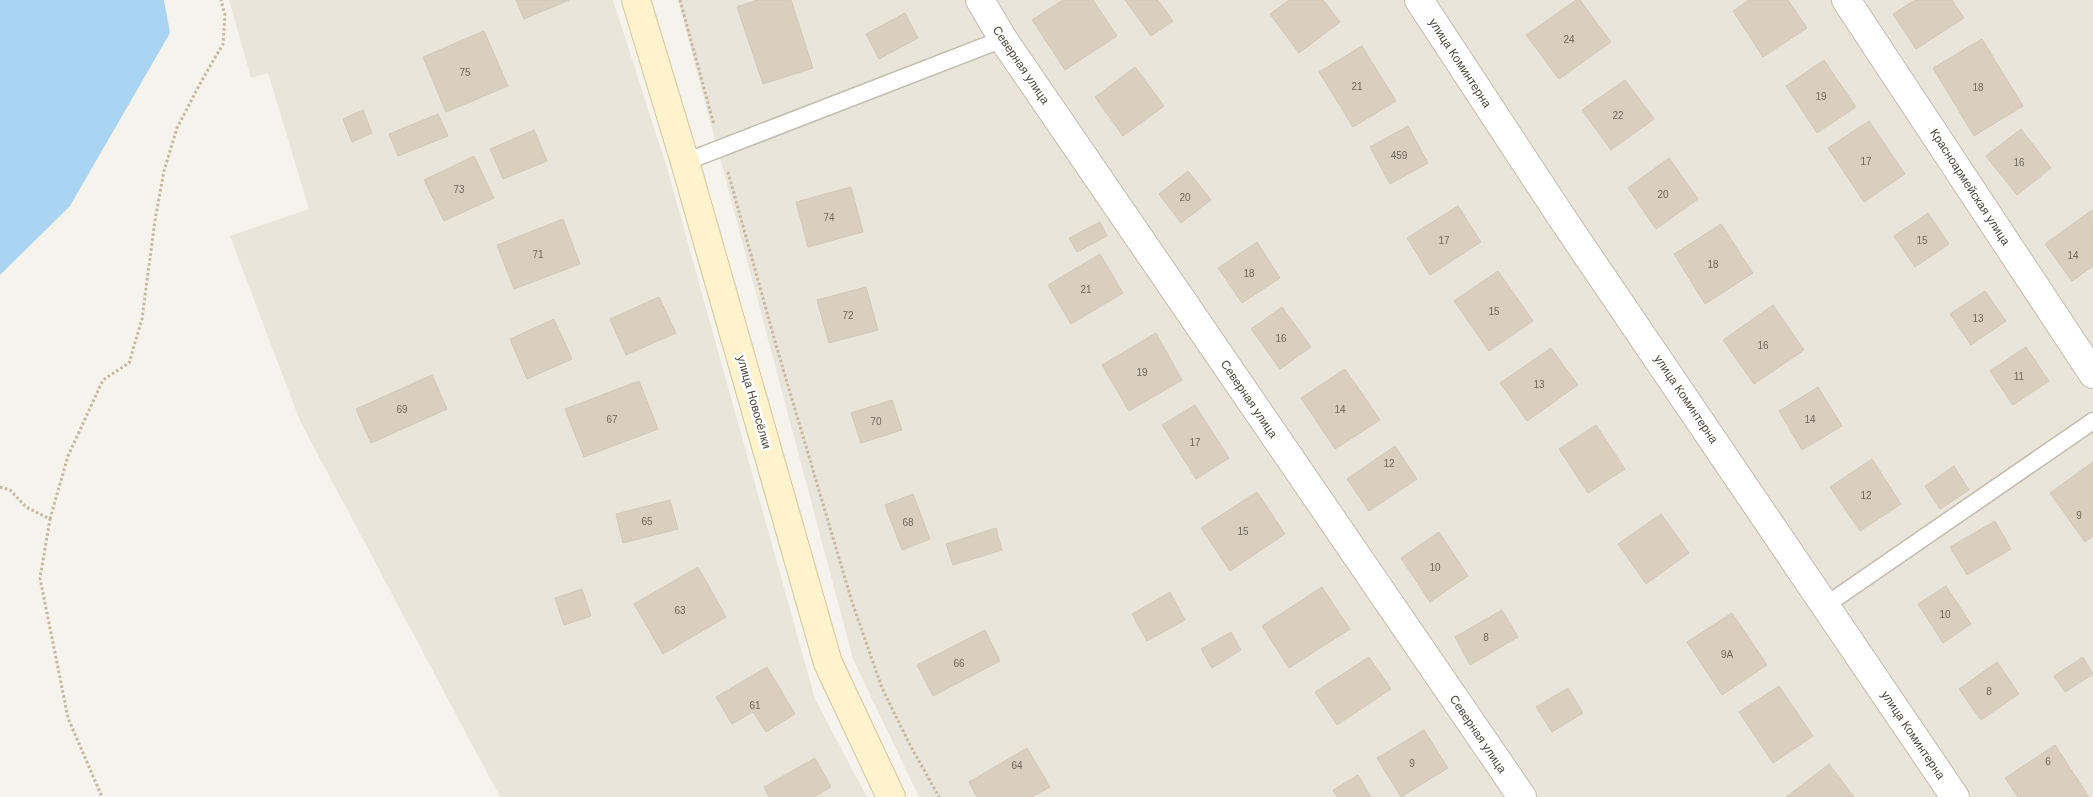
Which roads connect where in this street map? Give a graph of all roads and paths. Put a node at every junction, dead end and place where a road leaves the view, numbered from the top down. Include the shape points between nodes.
1 (222, 0) edge
2 (636, 0) edge
3 (680, 0) edge
4 (980, 0) edge
5 (1419, 0) edge
6 (1846, 0) edge
7 (1003, 39) junction
8 (721, 148) junction
9 (684, 162) junction
10 (2093, 374) edge
11 (2093, 422) edge
12 (0, 487) edge
13 (50, 519) junction
14 (1826, 605) junction
15 (102, 797) edge
16 (891, 797) edge
17 (938, 797) edge
18 (1522, 797) edge
19 (1955, 797) edge

1 - 13 path via 224,44 177,128 164,171 142,320 129,363 102,380 68,456
2 - 9 street, улица Новосёлки
3 - 8 path
4 - 7 street, Северная улица
5 - 14 street, улица Коминтерна via 1562,218
6 - 10 street, Красноармейская улица
7 - 8 lane
7 - 18 street, Северная улица
8 - 9 lane
8 - 17 path via 852,602 882,688
9 - 16 street, улица Новосёлки via 828,663
11 - 14 lane
12 - 13 path via 10,490 26,507
13 - 15 path via 40,578 46,613 68,718
14 - 19 street, улица Коминтерна

